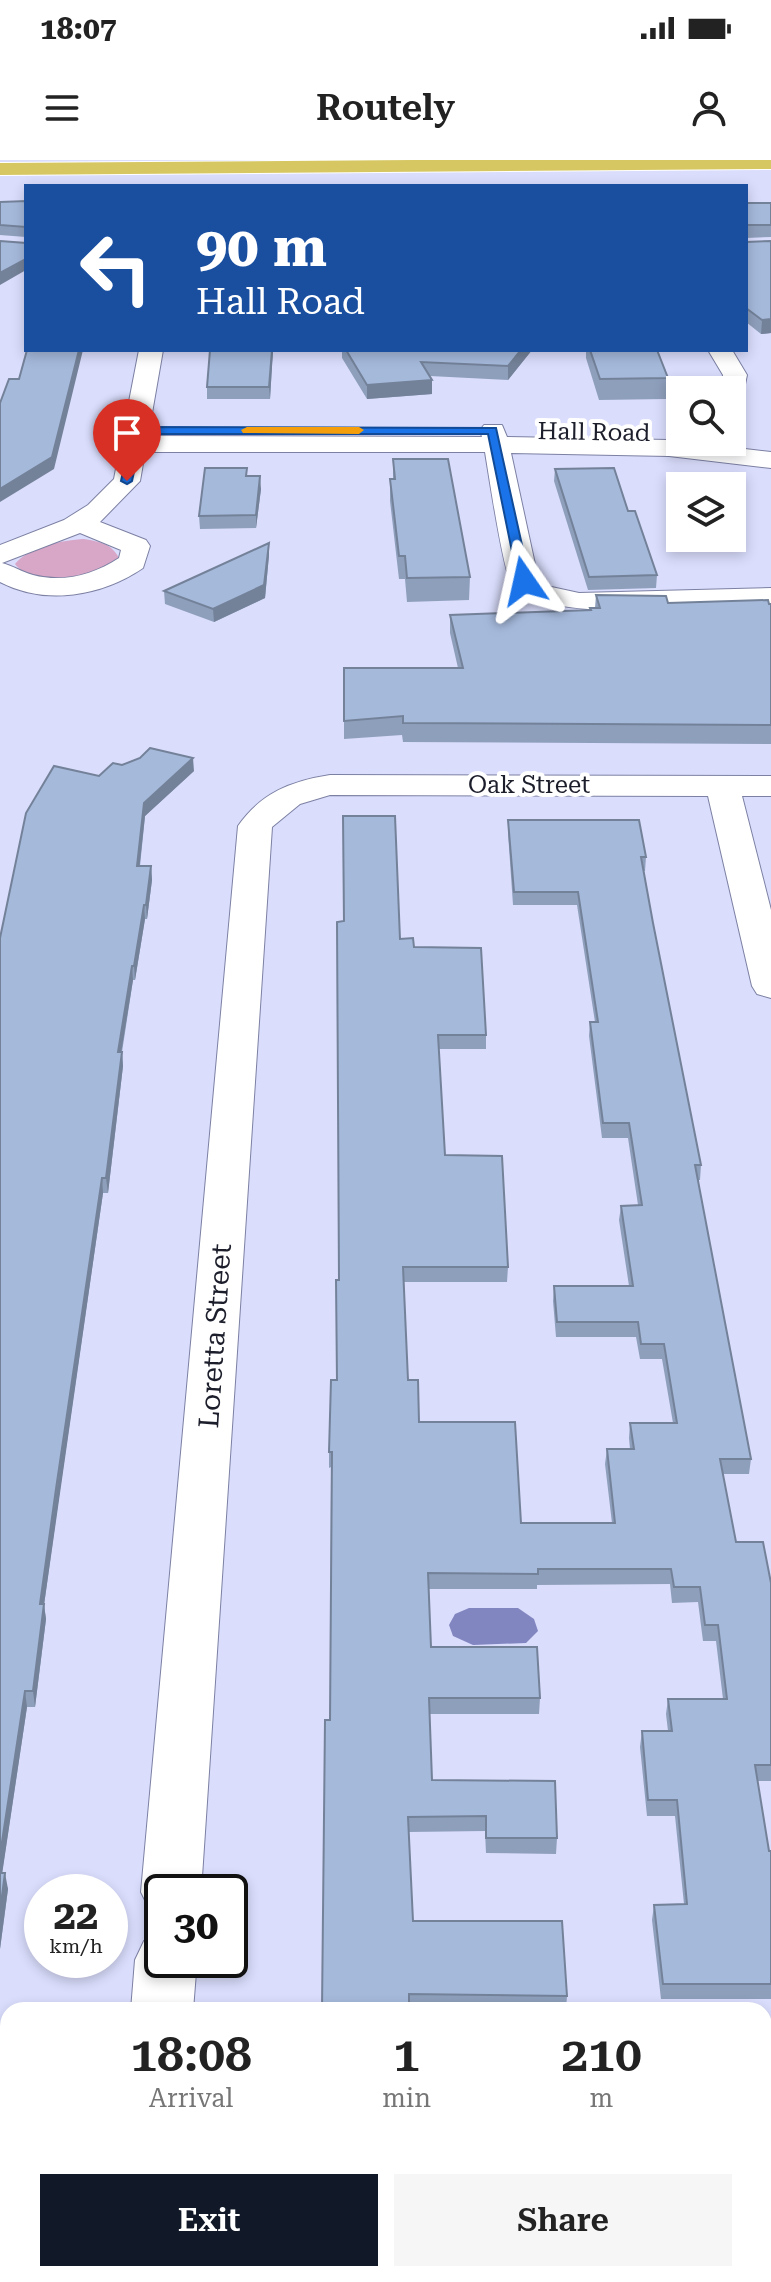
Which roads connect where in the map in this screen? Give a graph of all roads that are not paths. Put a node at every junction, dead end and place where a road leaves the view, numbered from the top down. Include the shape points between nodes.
1 (771, 163) edge
2 (0, 169) edge
3 (71, 169) junction
4 (771, 178) edge
5 (151, 352) edge
6 (721, 352) edge
7 (735, 376) edge
8 (666, 434) edge
9 (136, 438) junction
10 (494, 438) junction
11 (746, 444) edge
12 (771, 444) edge
13 (666, 445) edge
14 (746, 453) edge
15 (771, 460) edge
16 (79, 523) junction
17 (0, 555) edge
18 (0, 571) edge
19 (771, 597) edge
20 (723, 786) junction
21 (771, 786) edge
22 (288, 797) joint
23 (771, 986) edge
24 (172, 1874) edge
25 (165, 1978) edge
26 (163, 2002) edge

1 - 3 highway
2 - 3 highway
3 - 4 highway via 298,176
5 - 9 street
6 - 7 street
8 - 10 street, Hall Road via 599,431
9 - 10 street, Hall Road
9 - 16 street via 127,481
10 - 13 street, Hall Road
10 - 19 street via 524,581 537,593 579,602
11 - 12 street, Hall Road
14 - 15 street, Hall Road
16 - 17 street
16 - 18 street via 136,546 133,562 117,574 86,584 54,587 28,584
20 - 21 street, Oak Street
20 - 22 street, Oak Street via 346,783 311,787
20 - 23 street
22 - 24 street, Loretta Street via 266,809 255,826 252,846
25 - 26 street

